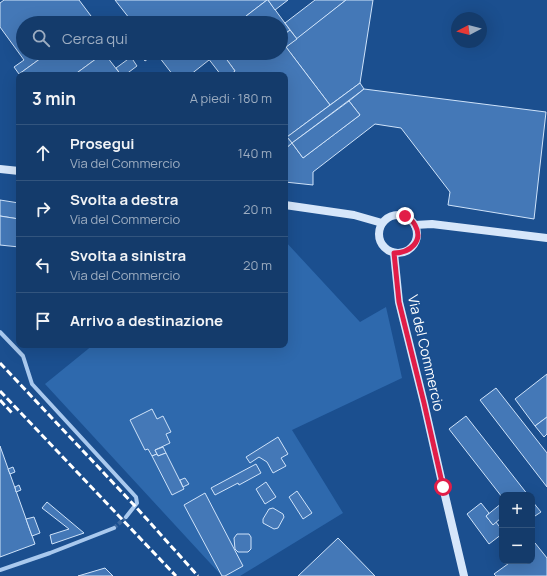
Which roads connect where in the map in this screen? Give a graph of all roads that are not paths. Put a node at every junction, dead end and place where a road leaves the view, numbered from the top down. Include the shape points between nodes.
1 (0, 169) edge
2 (16, 171) edge
3 (288, 206) edge
4 (382, 223) junction
5 (415, 225) junction
6 (547, 238) edge
7 (394, 253) junction
8 (0, 332) edge
9 (126, 518) tunnel mouth
10 (114, 528) tunnel mouth
11 (0, 570) edge
12 (464, 576) edge

1 - 2 street
3 - 4 street via 354,215
4 - 5 street via 386,218 399,214
4 - 7 street via 378,235 380,242 388,251
5 - 6 street via 432,224
5 - 7 street via 415,243 406,251
7 - 12 street, Via del Commercio via 399,302
8 - 9 street via 23,356 32,384 136,497 137,503
10 - 11 street

